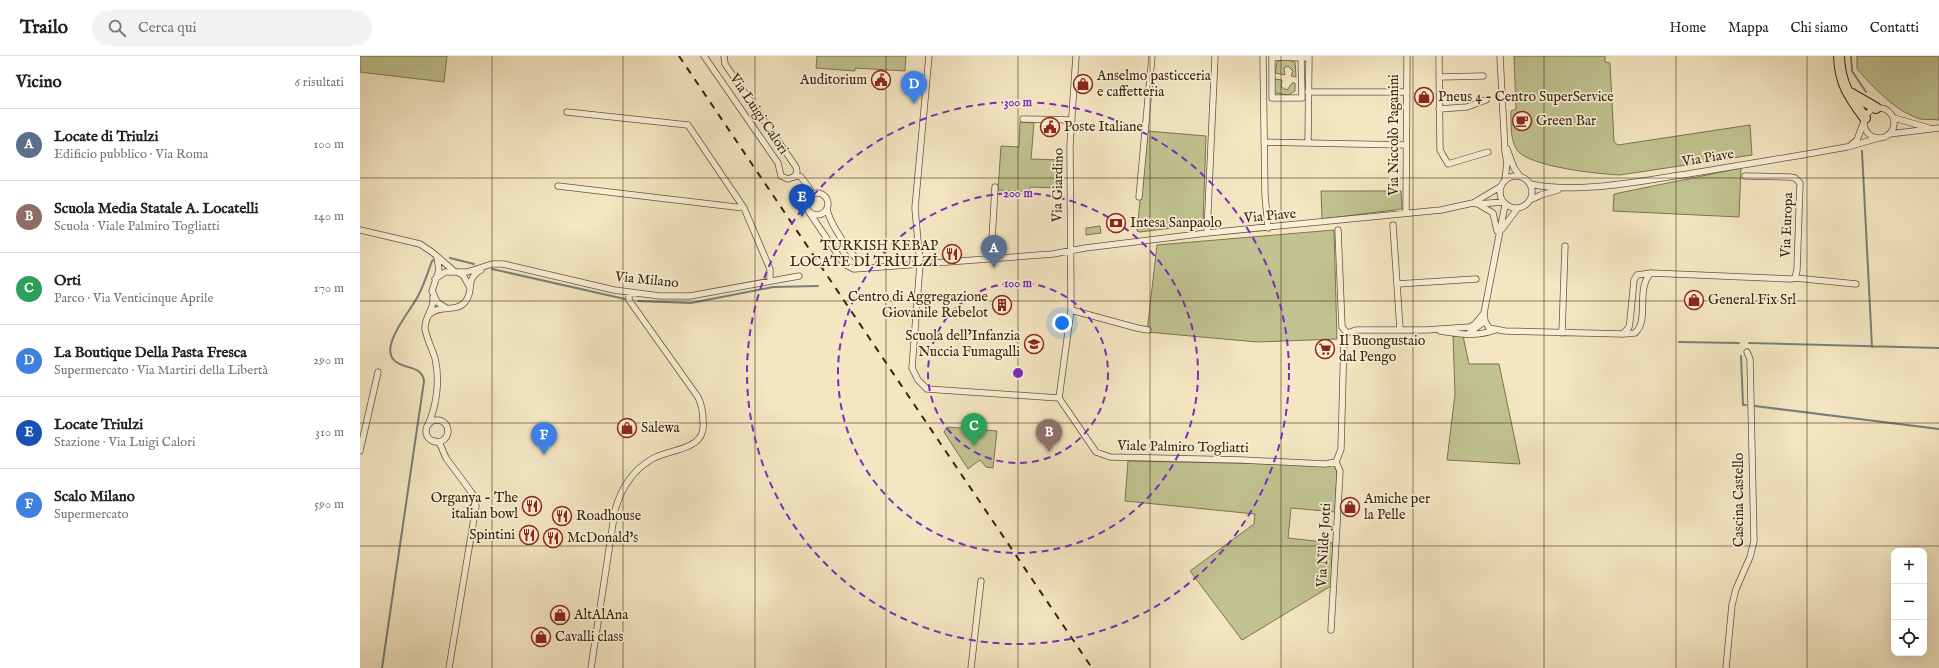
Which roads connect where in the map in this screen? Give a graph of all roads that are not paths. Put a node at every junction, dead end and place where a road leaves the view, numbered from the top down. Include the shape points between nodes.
1 (704, 56) edge
2 (724, 56) edge
3 (930, 56) edge
4 (1076, 56) edge
5 (1152, 56) edge
6 (1215, 56) edge
7 (1263, 56) edge
8 (1407, 56) edge
9 (1439, 56) edge
10 (1500, 56) edge
11 (1839, 56) edge
12 (1302, 57) junction
13 (1309, 57) edge
14 (1483, 76) dead end
15 (1439, 77) junction
16 (1845, 89) junction
17 (1406, 92) junction
18 (1308, 95) junction
19 (1302, 98) junction
20 (1486, 100) dead end
21 (1876, 108) junction
22 (1440, 109) junction
23 (567, 112) dead end
24 (1894, 118) junction
25 (1023, 119) dead end
26 (1072, 120) junction
27 (1864, 120) junction
28 (1939, 128) edge
29 (1503, 129) junction
30 (1931, 129) junction
31 (1889, 134) junction
32 (1879, 138) junction
33 (1264, 142) junction
34 (1308, 143) junction
35 (1406, 145) junction
36 (1847, 147) junction
37 (1488, 152) dead end
38 (1520, 176) junction
39 (1745, 176) dead end
40 (794, 177) junction
41 (1505, 179) junction
42 (1530, 184) junction
43 (558, 186) dead end
44 (995, 187) dead end
45 (1500, 187) junction
46 (1572, 187) junction
47 (810, 196) junction
48 (1139, 197) dead end
49 (1530, 200) junction
50 (1475, 204) junction
51 (1504, 204) junction
52 (744, 208) junction
53 (827, 208) junction
54 (1516, 209) junction
55 (809, 212) junction
56 (1406, 214) junction
57 (1393, 225) dead end
58 (1268, 228) junction
59 (360, 230) edge
60 (1338, 230) dead end
61 (1207, 233) junction
62 (1498, 237) junction
63 (1565, 246) dead end
64 (1070, 251) junction
65 (436, 255) junction
66 (990, 258) junction
67 (492, 264) junction
68 (920, 264) junction
69 (869, 268) junction
70 (456, 272) junction
71 (1651, 273) junction
72 (800, 276) dead end
73 (1795, 278) junction
74 (435, 279) junction
75 (1476, 279) dead end
76 (770, 281) junction
77 (1397, 284) junction
78 (1856, 284) dead end
79 (469, 286) junction
80 (629, 293) junction
81 (433, 297) junction
82 (447, 308) junction
83 (1071, 310) junction
84 (1484, 313) junction
85 (429, 316) junction
86 (1484, 321) junction
87 (1400, 329) junction
88 (1148, 330) dead end
89 (1426, 330) junction
90 (1495, 330) junction
91 (1562, 332) junction
92 (1347, 333) junction
93 (1467, 334) junction
94 (1623, 334) junction
95 (1747, 352) dead end
96 (378, 372) dead end
97 (1059, 398) junction
98 (433, 410) junction
99 (438, 420) junction
100 (428, 425) junction
101 (445, 438) junction
102 (435, 441) junction
103 (360, 452) edge
104 (443, 452) junction
105 (1336, 462) junction
106 (981, 581) dead end
107 (1331, 630) dead end
108 (449, 668) edge
109 (591, 668) edge
110 (971, 668) edge
111 (1726, 668) edge

1 - 40 street, Via Luigi Calori via 778,163 781,176 788,179
2 - 40 street, Via Luigi Calori via 725,64 796,167
3 - 68 street via 915,208
4 - 26 street, Via Giardino
5 - 48 street
6 - 61 street
7 - 33 street
8 - 17 street, Via Niccolò Paganini
9 - 15 street
10 - 29 street
11 - 16 highway via 1840,77
12 - 13 street
12 - 19 street
12 - 19 street via 1272,57 1272,98
13 - 18 street
14 - 15 street
15 - 22 street
16 - 21 highway
16 - 27 highway
17 - 18 street
17 - 35 street, Via Niccolò Paganini
18 - 19 street
18 - 34 street
20 - 22 street via 1467,108
21 - 24 street via 1886,109
21 - 27 street via 1869,111
22 - 37 street via 1440,150 1448,164
23 - 52 street via 688,125
24 - 30 street
24 - 31 street via 1894,127
25 - 26 street
26 - 64 street, Via Giardino
27 - 32 street via 1864,128 1870,135
27 - 36 street via 1857,140
28 - 30 street, Via Piave
29 - 38 street via 1510,158
29 - 41 street via 1507,163
30 - 31 street, Via Piave
31 - 32 street, Via Piave
32 - 36 street, Via Piave
33 - 34 street
33 - 58 street
34 - 35 street
35 - 56 street, Via Niccolò Paganini
36 - 46 street, Via Piave via 1632,182
38 - 41 street
38 - 42 street
39 - 73 street, Via Europa via 1790,177 1800,183
40 - 47 street, Via Luigi Calori via 803,179 811,191
41 - 45 street, Via Piave
42 - 46 street, Via Piave
42 - 49 street
43 - 52 street
44 - 66 street
45 - 50 street, Via Piave
45 - 51 street via 1499,194
46 - 49 street, Via Piave via 1550,191
47 - 53 street via 817,193 823,196 827,201
47 - 55 street via 806,201
49 - 54 street, Via Piave via 1525,206
50 - 51 street
50 - 56 street, Via Piave
50 - 62 street via 1493,213
51 - 54 street
51 - 62 street
52 - 76 street via 770,269
53 - 55 street via 817,215
53 - 69 street via 829,218 858,261
54 - 62 street, Via Piave
55 - 69 street via 844,264 850,269
56 - 58 street, Via Piave
57 - 77 street
58 - 61 street, Via Piave
59 - 65 street via 413,242
60 - 92 street via 1342,327
61 - 64 street, Via Piave
62 - 84 street
63 - 91 street
64 - 66 street, Via Piave
64 - 83 street, Via Giardino
65 - 70 street
65 - 74 street via 439,265
66 - 68 street, Via Piave
67 - 70 street via 467,272
67 - 79 street via 475,274
67 - 80 street, Via Milano via 503,264
68 - 69 street, Via Piave
68 - 97 street via 912,368 918,380 927,389
70 - 74 street via 445,272
70 - 79 street via 463,275
71 - 73 street, Via Europa
71 - 94 street via 1644,282 1641,324 1630,334
71 - 94 street, Via Europa via 1637,275 1634,280 1629,327
72 - 76 street, Via Milano
73 - 78 street, Via Europa
74 - 81 street via 432,285
75 - 77 street
76 - 80 street, Via Milano via 690,296
77 - 87 street
79 - 82 street via 468,298 464,303 453,309
80 - 109 street via 629,300 698,397 702,407 704,431 693,445 660,455 643,465 620,495 615,510
81 - 82 street via 441,306
81 - 85 street via 434,305
82 - 85 street via 438,309
83 - 88 street
83 - 97 street, Via Giardino
84 - 86 street
84 - 89 street via 1470,326
85 - 98 street via 425,329 435,358 438,378
86 - 90 street
86 - 93 street
87 - 89 street
87 - 92 street via 1356,330
89 - 93 street
90 - 91 street
90 - 93 street via 1486,334
91 - 94 street
92 - 105 street via 1344,338 1341,449
95 - 111 street, Cascina Castello via 1750,359 1754,541 1732,605
96 - 103 street
97 - 105 street, Viale Palmiro Togliatti via 1091,447 1101,455 1325,464
98 - 99 street
98 - 100 street
99 - 100 street
99 - 101 street via 444,422 448,428
100 - 102 street via 427,435
101 - 102 street
101 - 104 street
102 - 104 street via 440,444
104 - 108 street via 472,493 476,506
105 - 107 street, Via Nilde Jotti via 1340,471
106 - 110 street

